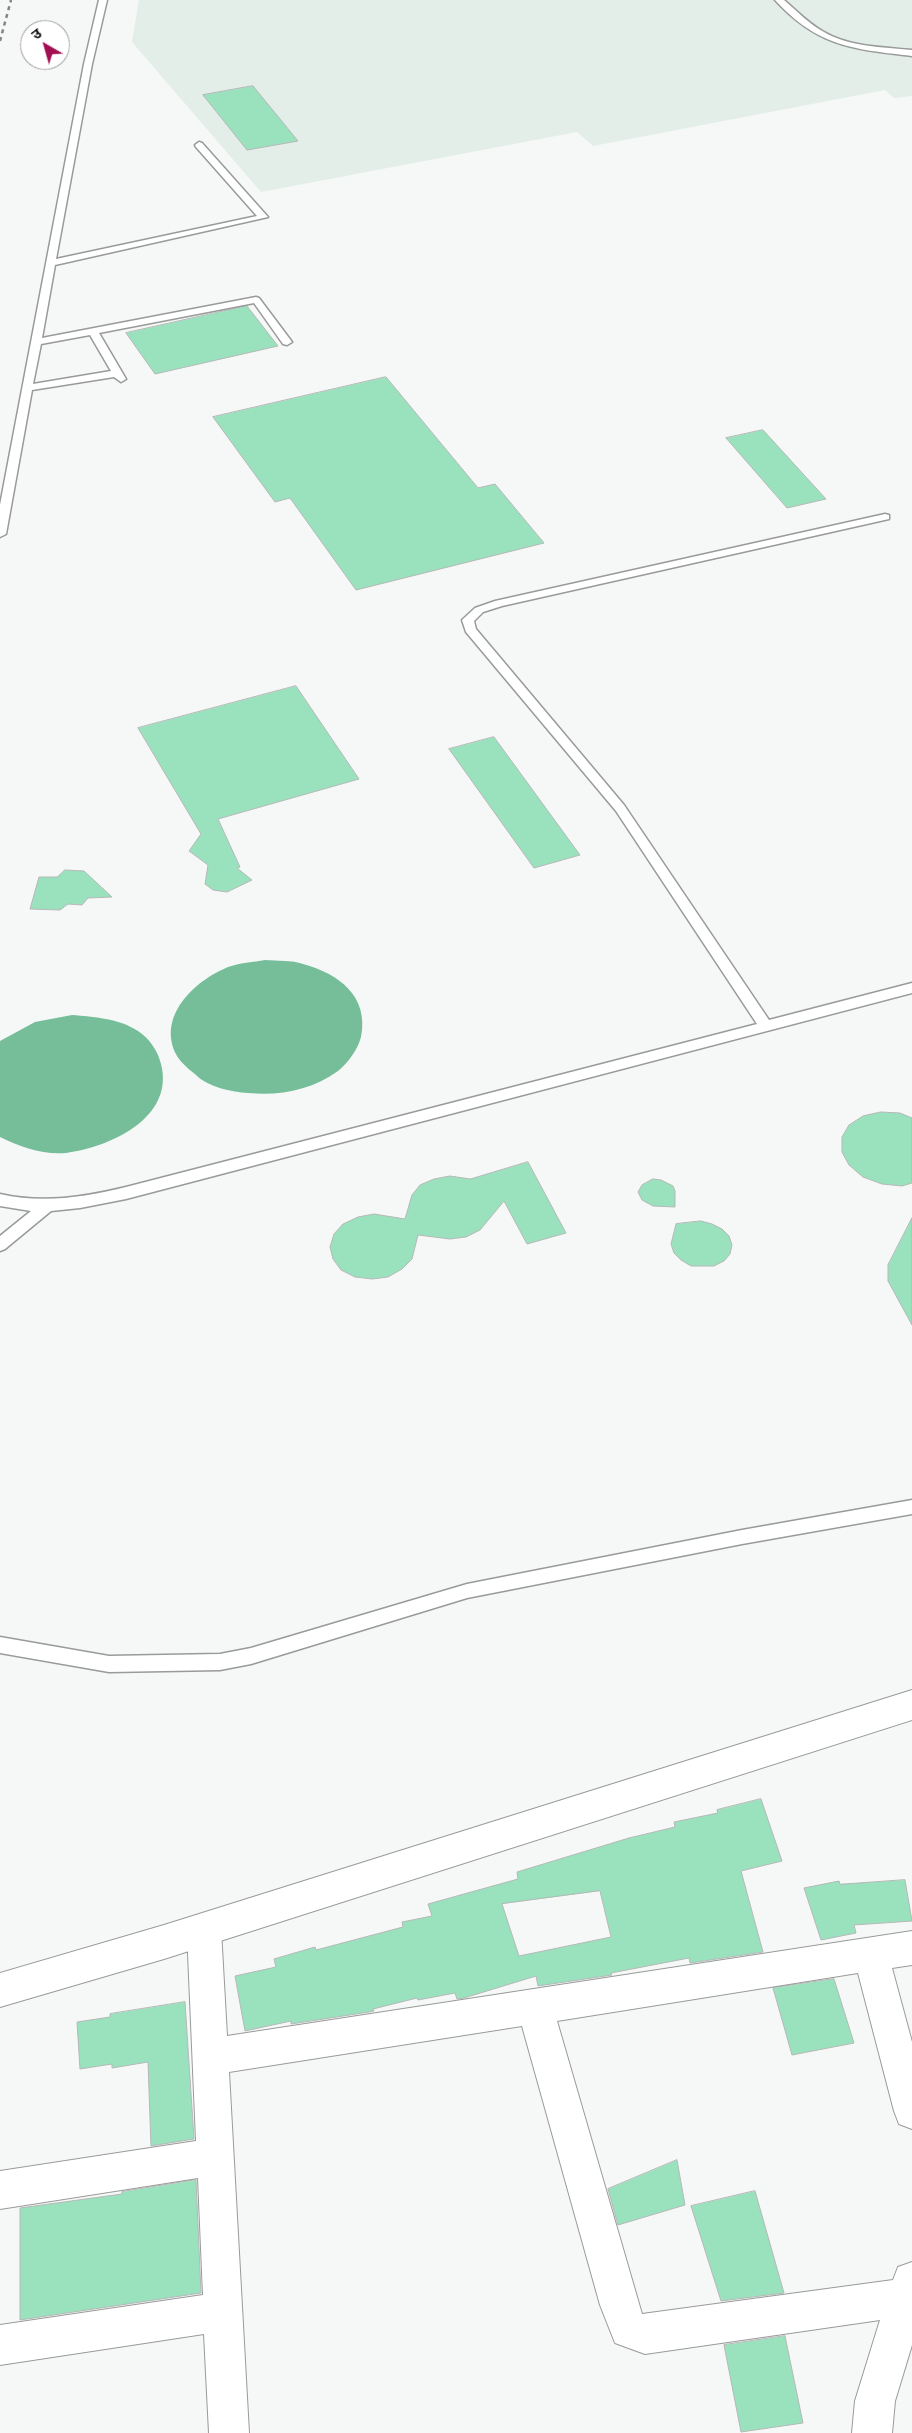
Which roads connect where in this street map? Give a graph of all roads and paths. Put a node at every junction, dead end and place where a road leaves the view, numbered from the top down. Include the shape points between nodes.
1 (102, 0) edge
2 (779, 0) edge
3 (912, 53) edge
4 (199, 145) dead end
5 (51, 263) junction
6 (93, 332) junction
7 (36, 342) junction
8 (287, 342) dead end
9 (28, 388) junction
10 (885, 518) dead end
11 (0, 534) edge
12 (912, 988) edge
13 (766, 1026) junction
14 (0, 1200) edge
15 (48, 1205) junction
16 (0, 1246) edge
17 (912, 1507) edge
18 (0, 1645) edge
19 (912, 1705) edge
20 (204, 1930) junction
21 (912, 1948) edge
22 (871, 1954) junction
23 (0, 1990) edge
24 (535, 2007) junction
25 (210, 2057) junction
26 (912, 2111) edge
27 (215, 2158) junction
28 (0, 2190) edge
29 (910, 2288) edge
30 (222, 2312) junction
31 (0, 2345) edge
32 (229, 2433) edge
33 (872, 2433) edge

1 - 5 lane
2 - 3 lane via 820,34 830,38 862,47
4 - 5 lane via 263,217
5 - 7 lane
6 - 7 lane
6 - 8 lane via 256,300
6 - 9 lane via 120,376
7 - 9 lane
9 - 11 lane
10 - 13 lane via 499,604 479,610 468,620 470,630 620,808
12 - 13 lane
13 - 15 lane via 126,1193
14 - 15 lane via 25,1206
15 - 16 lane
17 - 18 lane via 467,1591 252,1656 220,1662 109,1664
19 - 20 street
20 - 23 street
20 - 25 street
21 - 22 street
22 - 24 street
22 - 26 street
24 - 25 street
24 - 29 street via 619,2305 629,2329 645,2334
25 - 27 street
27 - 28 street
27 - 30 street
29 - 33 street via 875,2401
30 - 31 street
30 - 32 street

